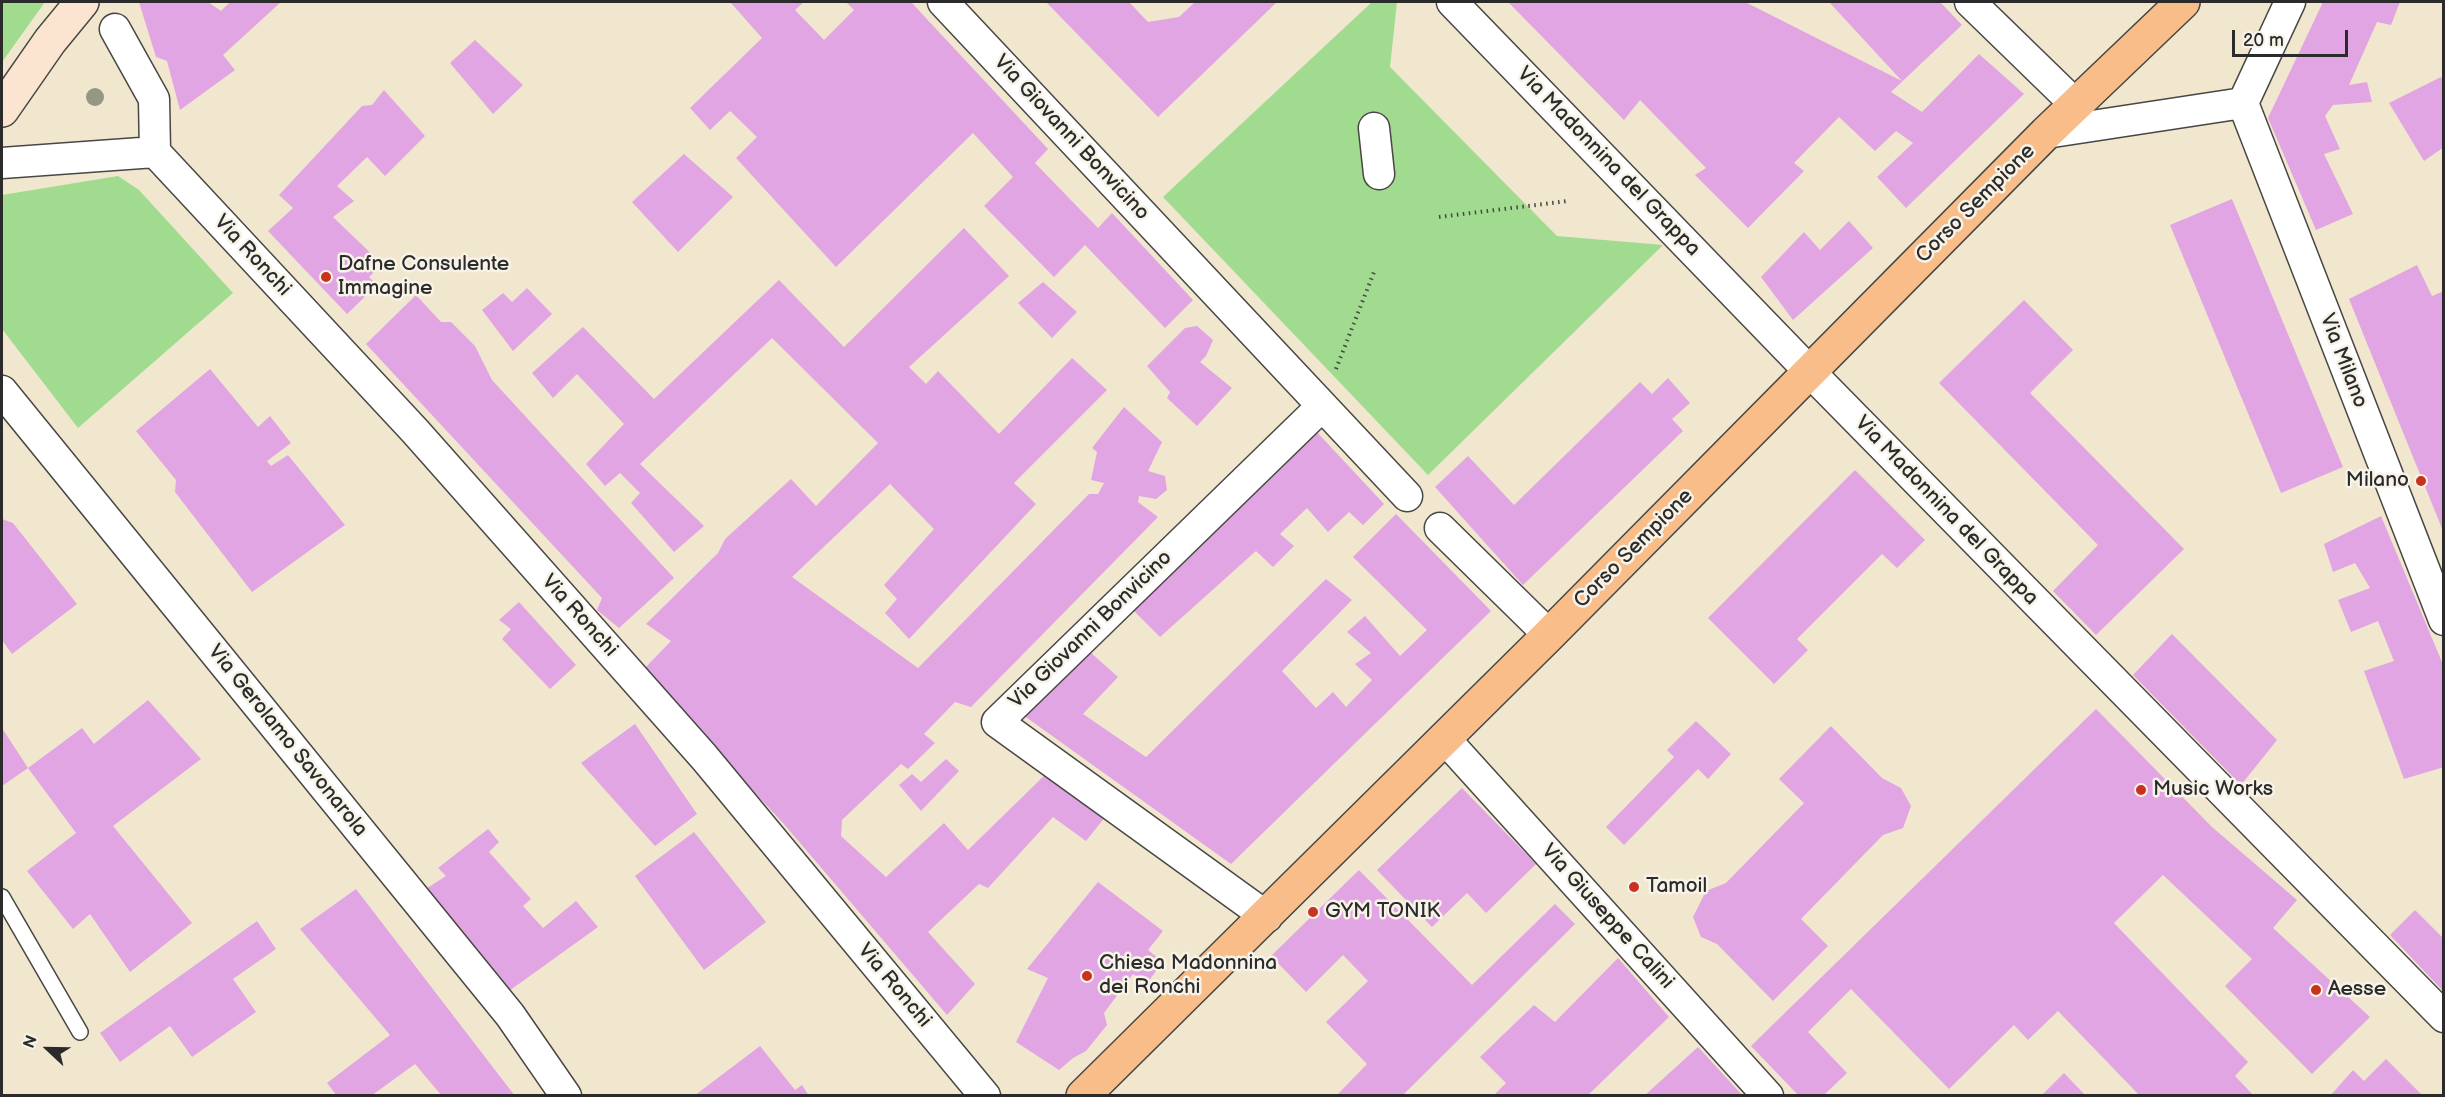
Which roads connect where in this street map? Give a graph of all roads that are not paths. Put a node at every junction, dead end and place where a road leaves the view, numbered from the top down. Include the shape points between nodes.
1 (82, 2) edge
2 (943, 2) edge
3 (1452, 2) edge
4 (1970, 2) edge
5 (2183, 2) edge
6 (2290, 2) edge
7 (115, 29) dead end
8 (2243, 103) junction
9 (2076, 105) junction
10 (2, 110) edge
11 (1374, 128) dead end
12 (2046, 133) junction
13 (155, 152) junction
14 (2, 163) edge
15 (1379, 174) dead end
16 (1810, 372) junction
17 (2, 391) edge
18 (1322, 407) junction
19 (1407, 496) dead end
20 (1440, 528) dead end
21 (2444, 620) edge
22 (1549, 635) junction
23 (1445, 739) junction
24 (2, 897) edge
25 (1267, 917) junction
26 (2444, 1017) edge
27 (80, 1032) dead end
28 (1094, 1092) edge
29 (566, 1095) edge
30 (985, 1095) edge
31 (1768, 1095) edge

1 - 10 street
2 - 18 street, Via Giovanni Bonvicino
3 - 16 street, Via Madonnina del Grappa
4 - 9 street
5 - 9 main road, Corso Sempione
6 - 8 street
7 - 13 street via 154,99
8 - 12 street
8 - 21 street, Via Milano
9 - 12 main road, Corso Sempione
11 - 15 street
12 - 16 main road, Corso Sempione
13 - 14 street
13 - 30 street, Via Ronchi via 415,431 704,757
16 - 22 main road, Corso Sempione
16 - 26 street, Via Madonnina del Grappa
17 - 29 street, Via Gerolamo Savonarola via 510,1015
18 - 19 street, Via Giovanni Bonvicino
18 - 25 street, Via Giovanni Bonvicino via 997,722
20 - 22 street
22 - 23 main road, Corso Sempione
23 - 25 main road, Corso Sempione
23 - 31 street, Via Giuseppe Calini
24 - 27 lane
25 - 28 main road, Corso Sempione

